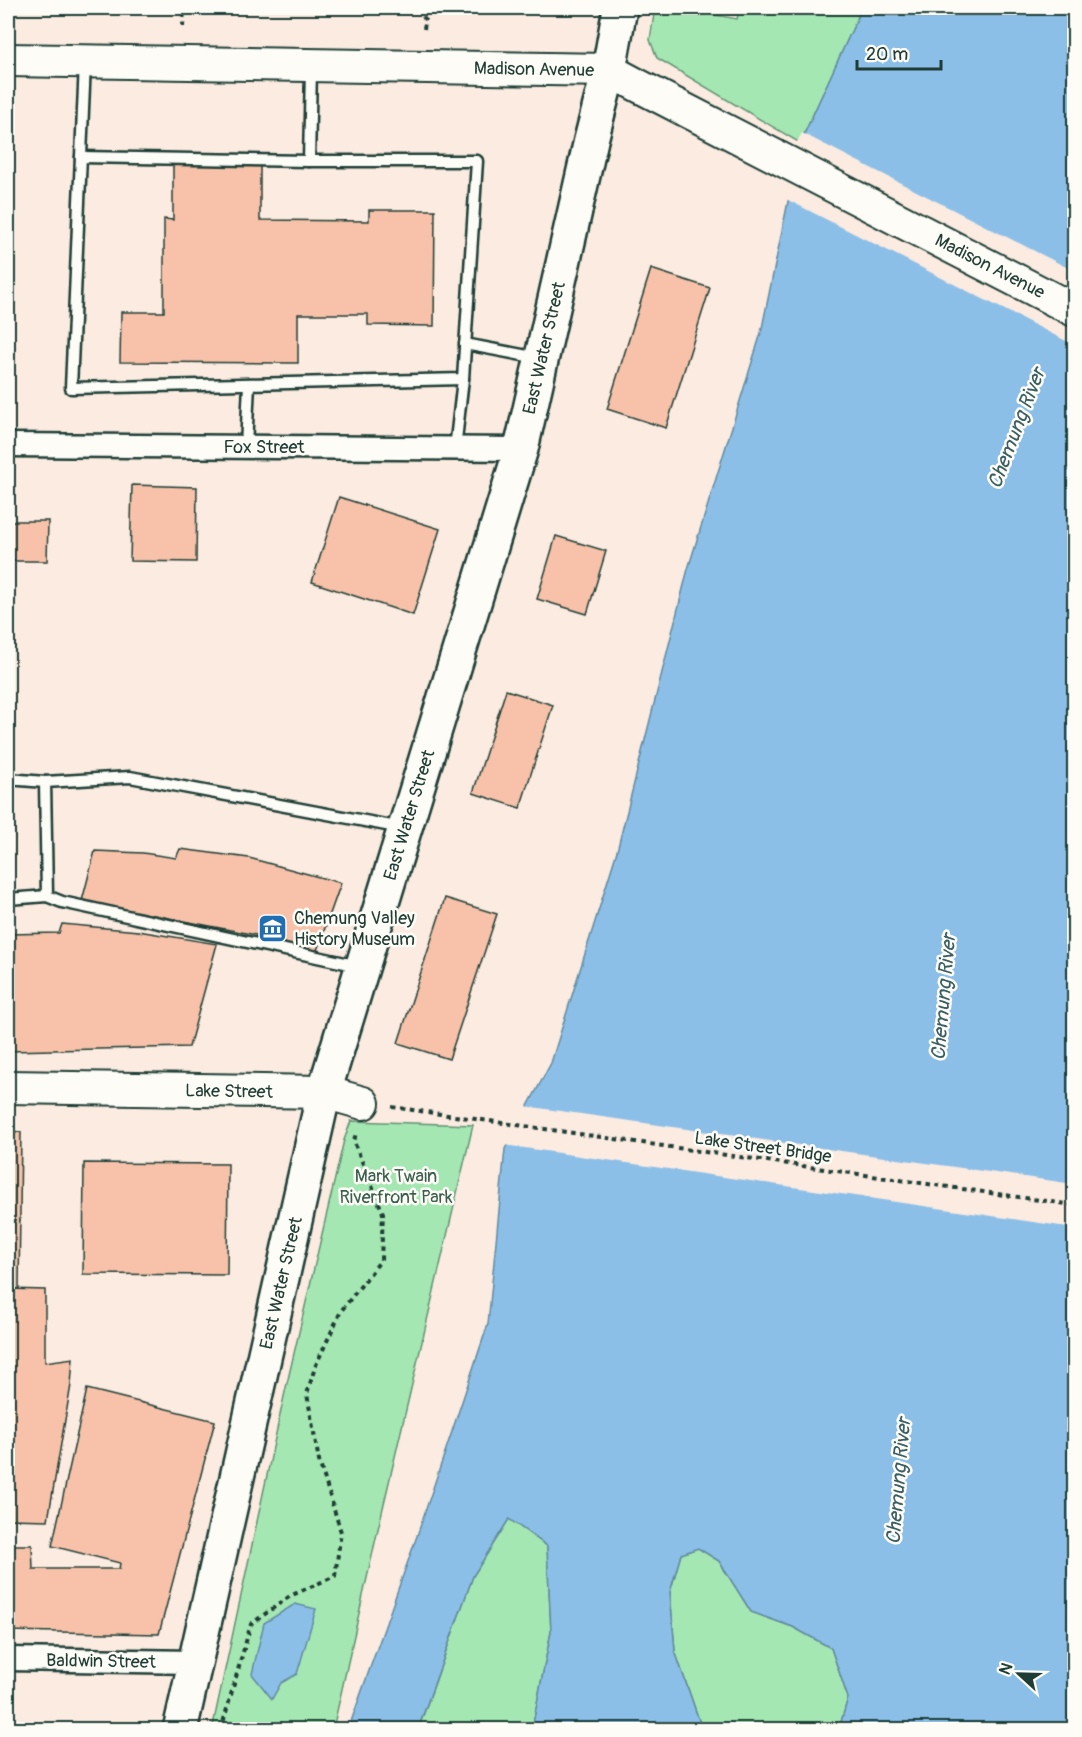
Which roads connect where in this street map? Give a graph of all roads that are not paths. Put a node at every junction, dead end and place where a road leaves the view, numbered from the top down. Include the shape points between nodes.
1 (620, 8) edge
2 (8, 60) edge
3 (85, 61) junction
4 (311, 65) junction
5 (609, 70) junction
6 (81, 157) junction
7 (309, 161) junction
8 (1074, 310) edge
9 (465, 344) junction
10 (541, 359) junction
11 (463, 379) junction
12 (249, 384) junction
13 (8, 445) edge
14 (246, 447) junction
15 (455, 448) junction
16 (521, 449) junction
17 (8, 779) edge
18 (45, 782) junction
19 (405, 829) junction
20 (47, 896) junction
21 (8, 899) edge
22 (363, 967) junction
23 (8, 1087) edge
24 (324, 1092) junction
25 (363, 1103) road end
26 (8, 1659) edge
27 (195, 1662) junction
28 (180, 1730) edge

1 - 5 main road, East Water Street
2 - 3 main road, Madison Avenue
3 - 4 main road, Madison Avenue
3 - 6 lane
4 - 5 main road, Madison Avenue
4 - 7 lane
5 - 8 main road, Madison Avenue
5 - 10 main road, East Water Street
6 - 7 lane
6 - 12 lane via 71,388
7 - 9 lane via 477,162
9 - 10 lane
9 - 11 lane
10 - 16 main road, East Water Street
11 - 12 lane
11 - 15 lane
12 - 14 lane
13 - 14 street, Fox Street
14 - 15 street, Fox Street
15 - 16 street, Fox Street
16 - 19 main road, East Water Street
17 - 18 lane
18 - 19 lane via 130,777
18 - 20 lane
19 - 22 main road, East Water Street
20 - 21 lane
20 - 22 lane
22 - 24 main road, East Water Street
23 - 24 main road, Lake Street
24 - 25 main road, Lake Street
24 - 27 main road, East Water Street
26 - 27 street, Baldwin Street
27 - 28 main road, East Water Street

